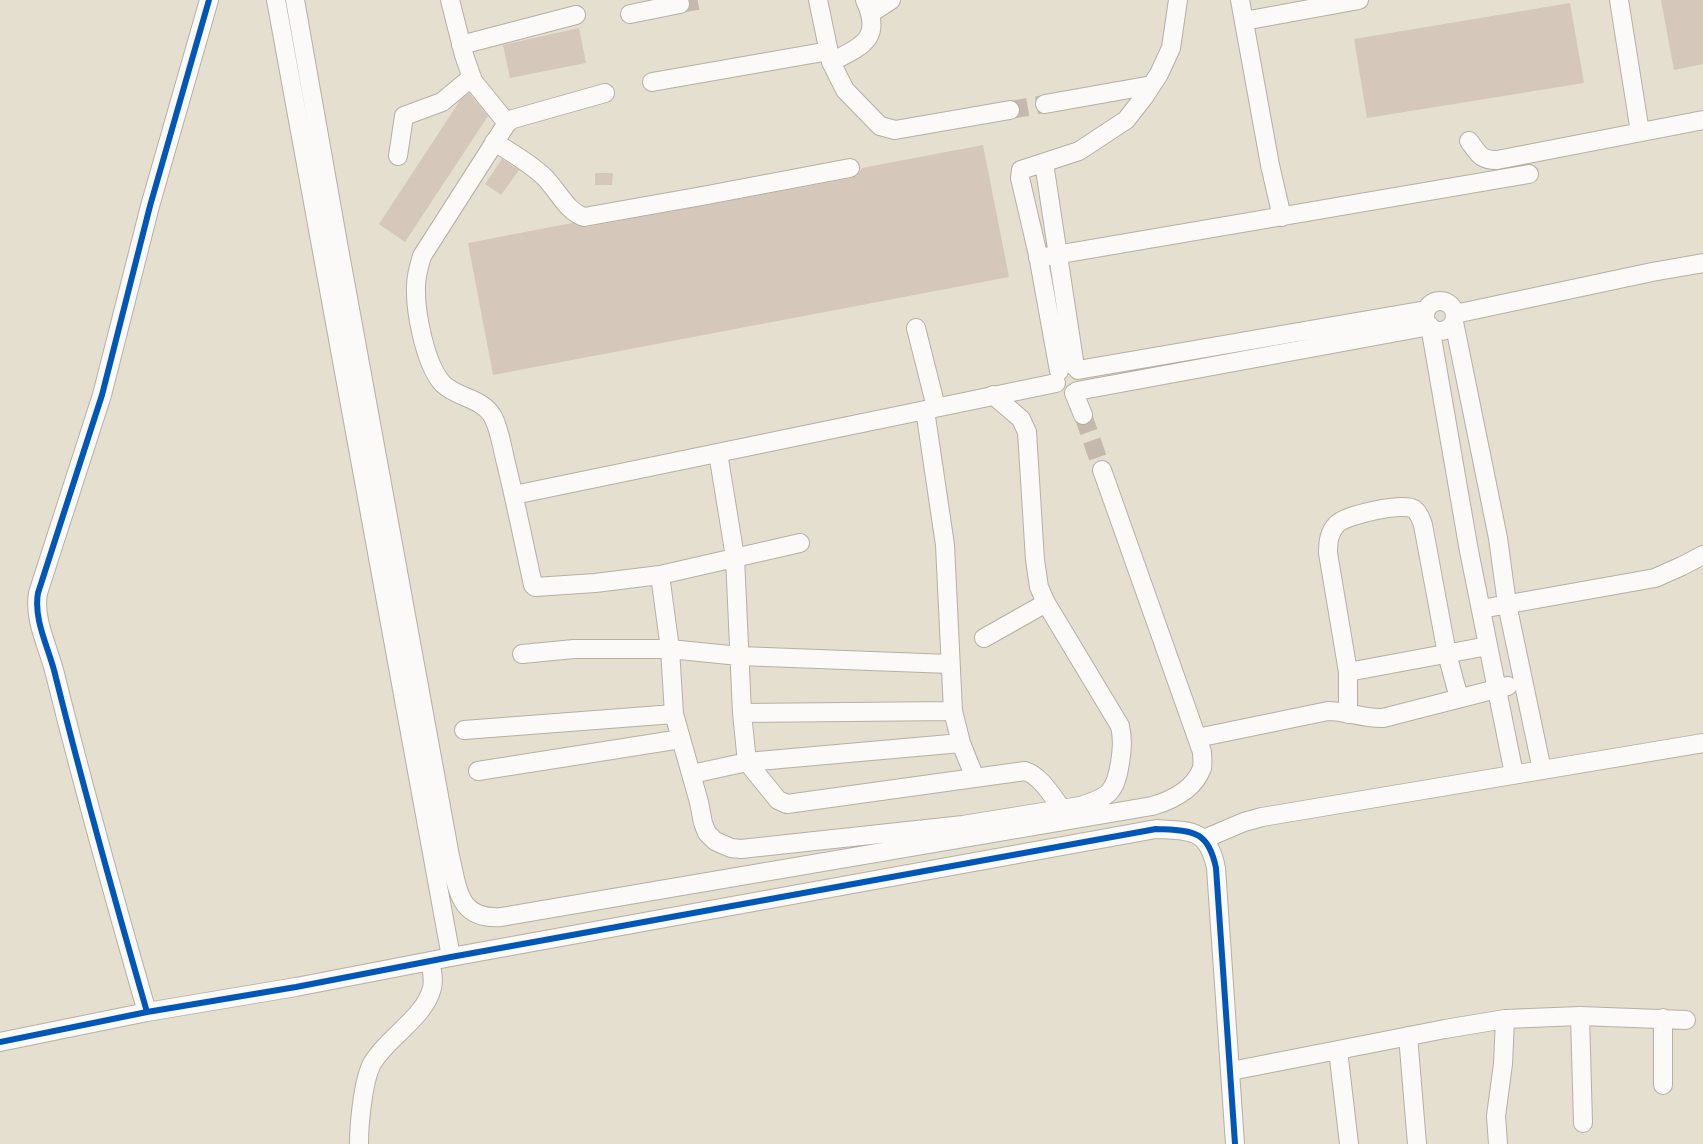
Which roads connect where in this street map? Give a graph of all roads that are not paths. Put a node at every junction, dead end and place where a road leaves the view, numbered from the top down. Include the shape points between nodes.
1 (209, 0) edge
2 (276, 0) edge
3 (295, 0) edge
4 (450, 0) edge
5 (818, 0) edge
6 (891, 0) edge
7 (1240, 0) edge
8 (1359, 0) edge
9 (1618, 0) edge
10 (1175, 1) edge
11 (680, 4) dead end
12 (868, 6) edge
13 (630, 14) dead end
14 (576, 16) dead end
15 (1244, 21) junction
16 (461, 45) junction
17 (830, 57) junction
18 (472, 77) junction
19 (652, 82) dead end
20 (1152, 85) junction
21 (605, 94) dead end
22 (1045, 104) tunnel mouth
23 (1010, 110) tunnel mouth
24 (1703, 120) edge
25 (507, 123) junction
26 (1640, 132) junction
27 (1469, 141) dead end
28 (494, 142) junction
29 (398, 156) dead end
30 (1044, 163) junction
31 (850, 168) dead end
32 (1529, 174) dead end
33 (1282, 217) junction
34 (1057, 255) junction
35 (1038, 258) junction
36 (1703, 263) edge
37 (1428, 318) junction
38 (1454, 318) junction
39 (916, 328) dead end
40 (1067, 373) junction
41 (1075, 392) junction
42 (993, 395) junction
43 (930, 408) junction
44 (1083, 415) tunnel mouth
45 (718, 453) junction
46 (1102, 470) tunnel mouth
47 (514, 495) junction
48 (800, 543) dead end
49 (1703, 555) edge
50 (735, 557) junction
51 (660, 575) junction
52 (1046, 604) junction
53 (1507, 604) junction
54 (1481, 609) junction
55 (984, 638) dead end
56 (1488, 646) junction
57 (670, 649) junction
58 (522, 654) dead end
59 (1447, 654) junction
60 (740, 656) junction
61 (950, 664) junction
62 (1348, 672) junction
63 (1523, 682) junction
64 (1497, 689) junction
65 (1459, 698) junction
66 (953, 711) junction
67 (742, 713) junction
68 (674, 714) junction
69 (1348, 714) junction
70 (464, 730) dead end
71 (1197, 738) junction
72 (681, 739) junction
73 (961, 743) junction
74 (1703, 743) edge
75 (747, 762) junction
76 (1542, 770) junction
77 (478, 771) dead end
78 (692, 774) junction
79 (1514, 774) junction
80 (974, 778) junction
81 (1062, 809) junction
82 (1204, 839) junction
83 (451, 957) junction
84 (430, 961) junction
85 (147, 1012) junction
86 (1580, 1016) junction
87 (1663, 1018) junction
88 (1505, 1019) junction
89 (1686, 1020) dead end
90 (1408, 1036) junction
91 (0, 1042) edge
92 (1338, 1050) junction
93 (1231, 1071) junction
94 (1664, 1085) dead end
95 (1583, 1123) dead end
96 (358, 1144) edge
97 (1235, 1144) edge
98 (1349, 1144) edge
99 (1417, 1144) edge
100 (1498, 1144) edge

1 - 85 street via 150,206 102,395 36,603 80,776
2 - 83 street
3 - 71 street via 450,856 460,896 471,912 489,918 501,917 1152,806 1170,801 1186,791 1195,780 1202,767 1202,752
4 - 16 street
5 - 17 street
6 - 12 street
7 - 15 street
8 - 15 street
9 - 26 street
10 - 20 street via 1170,48
11 - 13 street
12 - 17 street via 870,32 866,42
14 - 16 street
15 - 33 street
16 - 18 street
17 - 19 street
17 - 23 street via 845,90 880,126 888,129
18 - 25 street via 480,92
18 - 29 street via 442,102 404,116
20 - 22 street
20 - 30 street via 1126,120 1079,151
21 - 25 street via 513,119
24 - 26 street
25 - 28 street
26 - 27 street via 1497,160 1486,160 1480,156
28 - 31 street via 518,156 542,175 571,210 584,217
28 - 47 street via 422,256 418,266 416,295 418,316 434,373 452,391 480,404 493,417
30 - 34 street
30 - 35 street via 1021,170 1020,174
32 - 33 street
33 - 34 street
34 - 35 street
34 - 40 street
35 - 40 street
36 - 38 street via 1652,272
37 - 38 street via 1440,331 1450,327
37 - 38 street via 1433,303 1442,301 1451,305
37 - 40 street
37 - 41 street
37 - 54 street
38 - 53 street via 1498,538
39 - 43 street
40 - 41 street via 1083,381
40 - 41 street via 1057,387 1064,393
40 - 42 street
41 - 44 street
42 - 43 street
42 - 52 street via 1021,419 1027,432 1035,560 1039,587
43 - 45 street
43 - 61 street via 945,545
45 - 47 street
45 - 50 street
46 - 71 street
47 - 51 street via 535,587
48 - 50 street
49 - 53 street via 1655,578
50 - 51 street
50 - 60 street
51 - 57 street
52 - 55 street
52 - 81 street via 1114,713 1123,740 1117,782 1112,790 1097,800
53 - 54 street
53 - 63 street
54 - 56 street
56 - 59 street
56 - 64 street
57 - 58 street via 574,650
57 - 60 street
57 - 68 street
59 - 62 street
59 - 62 street via 1419,514 1413,508 1405,506 1370,512 1337,524 1328,538 1328,553
59 - 65 street
60 - 61 street
60 - 67 street
61 - 66 street
62 - 69 street
63 - 64 street
63 - 76 street
64 - 65 street
64 - 79 street
65 - 69 street via 1383,718 1369,719
66 - 67 street
66 - 73 street
67 - 75 street
68 - 70 street
68 - 72 street
69 - 71 street via 1328,711
72 - 77 street
72 - 78 street
73 - 75 street
73 - 80 street
74 - 76 street
75 - 78 street
75 - 80 street via 778,800 787,804
76 - 79 street
78 - 81 street via 707,832 722,845 741,849 963,825
79 - 82 street via 1262,817
80 - 81 street via 1012,771 1031,773
82 - 83 street via 1186,830 1156,828
82 - 93 street via 1212,851 1216,868
83 - 84 street
84 - 85 street
84 - 96 street via 433,974 432,988 426,1002 372,1063 363,1098
85 - 91 street
86 - 87 street
86 - 88 street
86 - 95 street
87 - 89 street
87 - 94 street
88 - 90 street
88 - 100 street via 1496,1116
90 - 92 street
90 - 99 street
92 - 93 street
92 - 98 street
93 - 97 street

